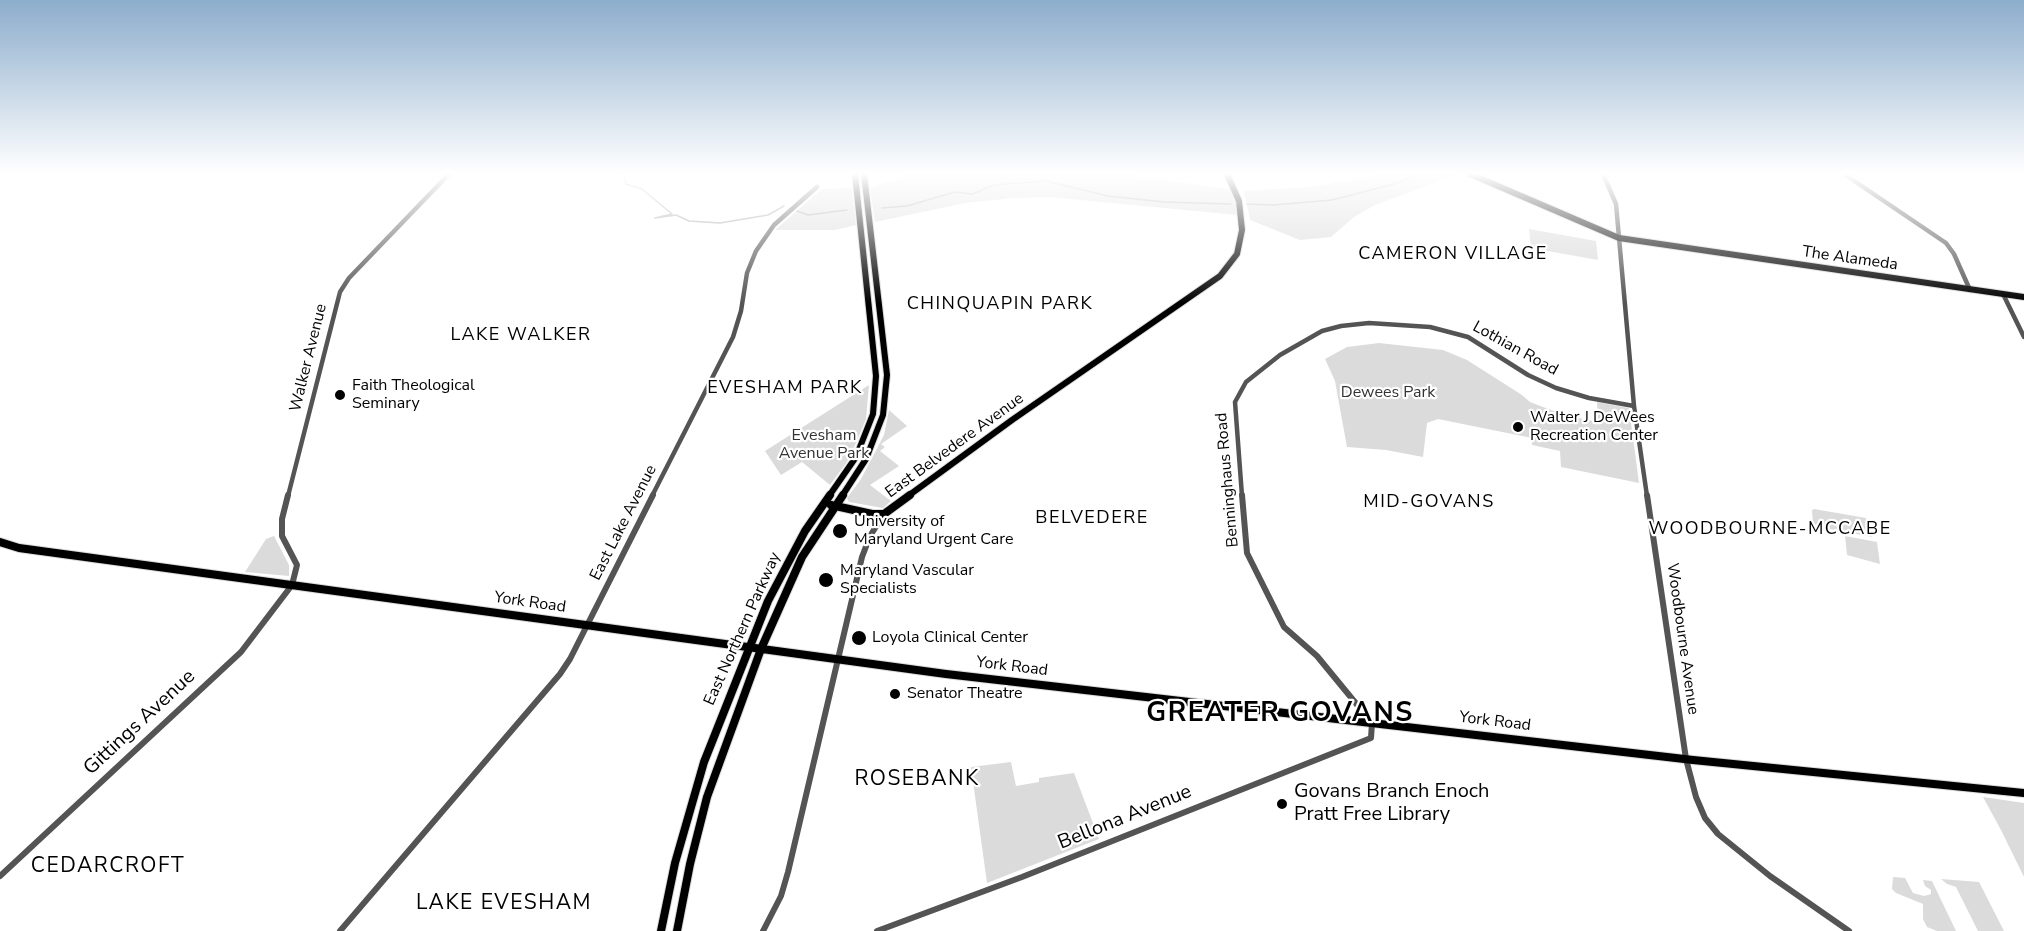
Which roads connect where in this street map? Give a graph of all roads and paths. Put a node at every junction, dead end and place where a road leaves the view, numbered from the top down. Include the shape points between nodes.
1 (407, 217) edge
2 (783, 217) edge
3 (859, 217) edge
4 (869, 217) edge
5 (1241, 217) edge
6 (1571, 217) edge
7 (1617, 217) edge
8 (1909, 217) edge
9 (1619, 238) junction
10 (1970, 290) junction
11 (2003, 294) junction
12 (2024, 297) edge
13 (2024, 337) edge
14 (1280, 355) joint
15 (1634, 406) junction
16 (825, 501) junction
17 (836, 505) junction
18 (884, 514) junction
19 (0, 542) edge
20 (292, 585) junction
21 (588, 626) junction
22 (749, 647) junction
23 (761, 649) junction
24 (837, 660) junction
25 (1372, 723) junction
26 (1686, 759) junction
27 (2024, 793) edge
28 (0, 876) edge
29 (340, 931) edge
30 (661, 931) edge
31 (677, 931) edge
32 (763, 931) edge
33 (877, 931) edge
34 (1849, 931) edge

1 - 20 street, Walker Avenue via 340,292 282,519 282,536 297,565
2 - 21 street, East Lake Avenue via 756,251 747,273 733,337
3 - 16 main road, East Northern Parkway via 876,391 862,445
4 - 17 main road, East Northern Parkway via 886,398 873,446
5 - 18 main road, East Belvedere Avenue via 1237,254 1220,276
6 - 9 main road, The Alameda
7 - 9 street, Woodbourne Avenue
8 - 10 street via 1942,240 1954,254
9 - 10 main road, The Alameda
9 - 15 street, Woodbourne Avenue
10 - 11 main road, The Alameda
11 - 12 main road, The Alameda
11 - 13 street
14 - 15 street, Lothian Road via 1322,331 1341,326 1369,323 1430,327 1468,338 1556,388
14 - 25 street, Benninghaus Road via 1246,382 1235,402 1247,553 1288,632 1317,656
15 - 26 street, Woodbourne Avenue
16 - 17 main road
16 - 22 main road, East Northern Parkway via 778,578
17 - 18 main road
17 - 23 main road, East Northern Parkway via 794,573
18 - 24 street, East Belvedere Avenue via 864,550
19 - 20 main road, York Road via 19,548
20 - 21 main road, York Road
20 - 28 street, Gittings Avenue via 241,652
21 - 22 main road, York Road
21 - 29 street, East Lake Avenue via 560,674
22 - 23 main road, York Road
22 - 30 main road, East Northern Parkway via 693,796
23 - 24 main road, York Road
23 - 31 main road, East Northern Parkway via 707,797
24 - 25 main road, York Road
24 - 32 street, East Belvedere Avenue via 788,872
25 - 26 main road, York Road
25 - 33 street, Bellona Avenue via 1371,738
26 - 27 main road, York Road
26 - 34 street, Woodbourne Avenue via 1702,812 1718,834

